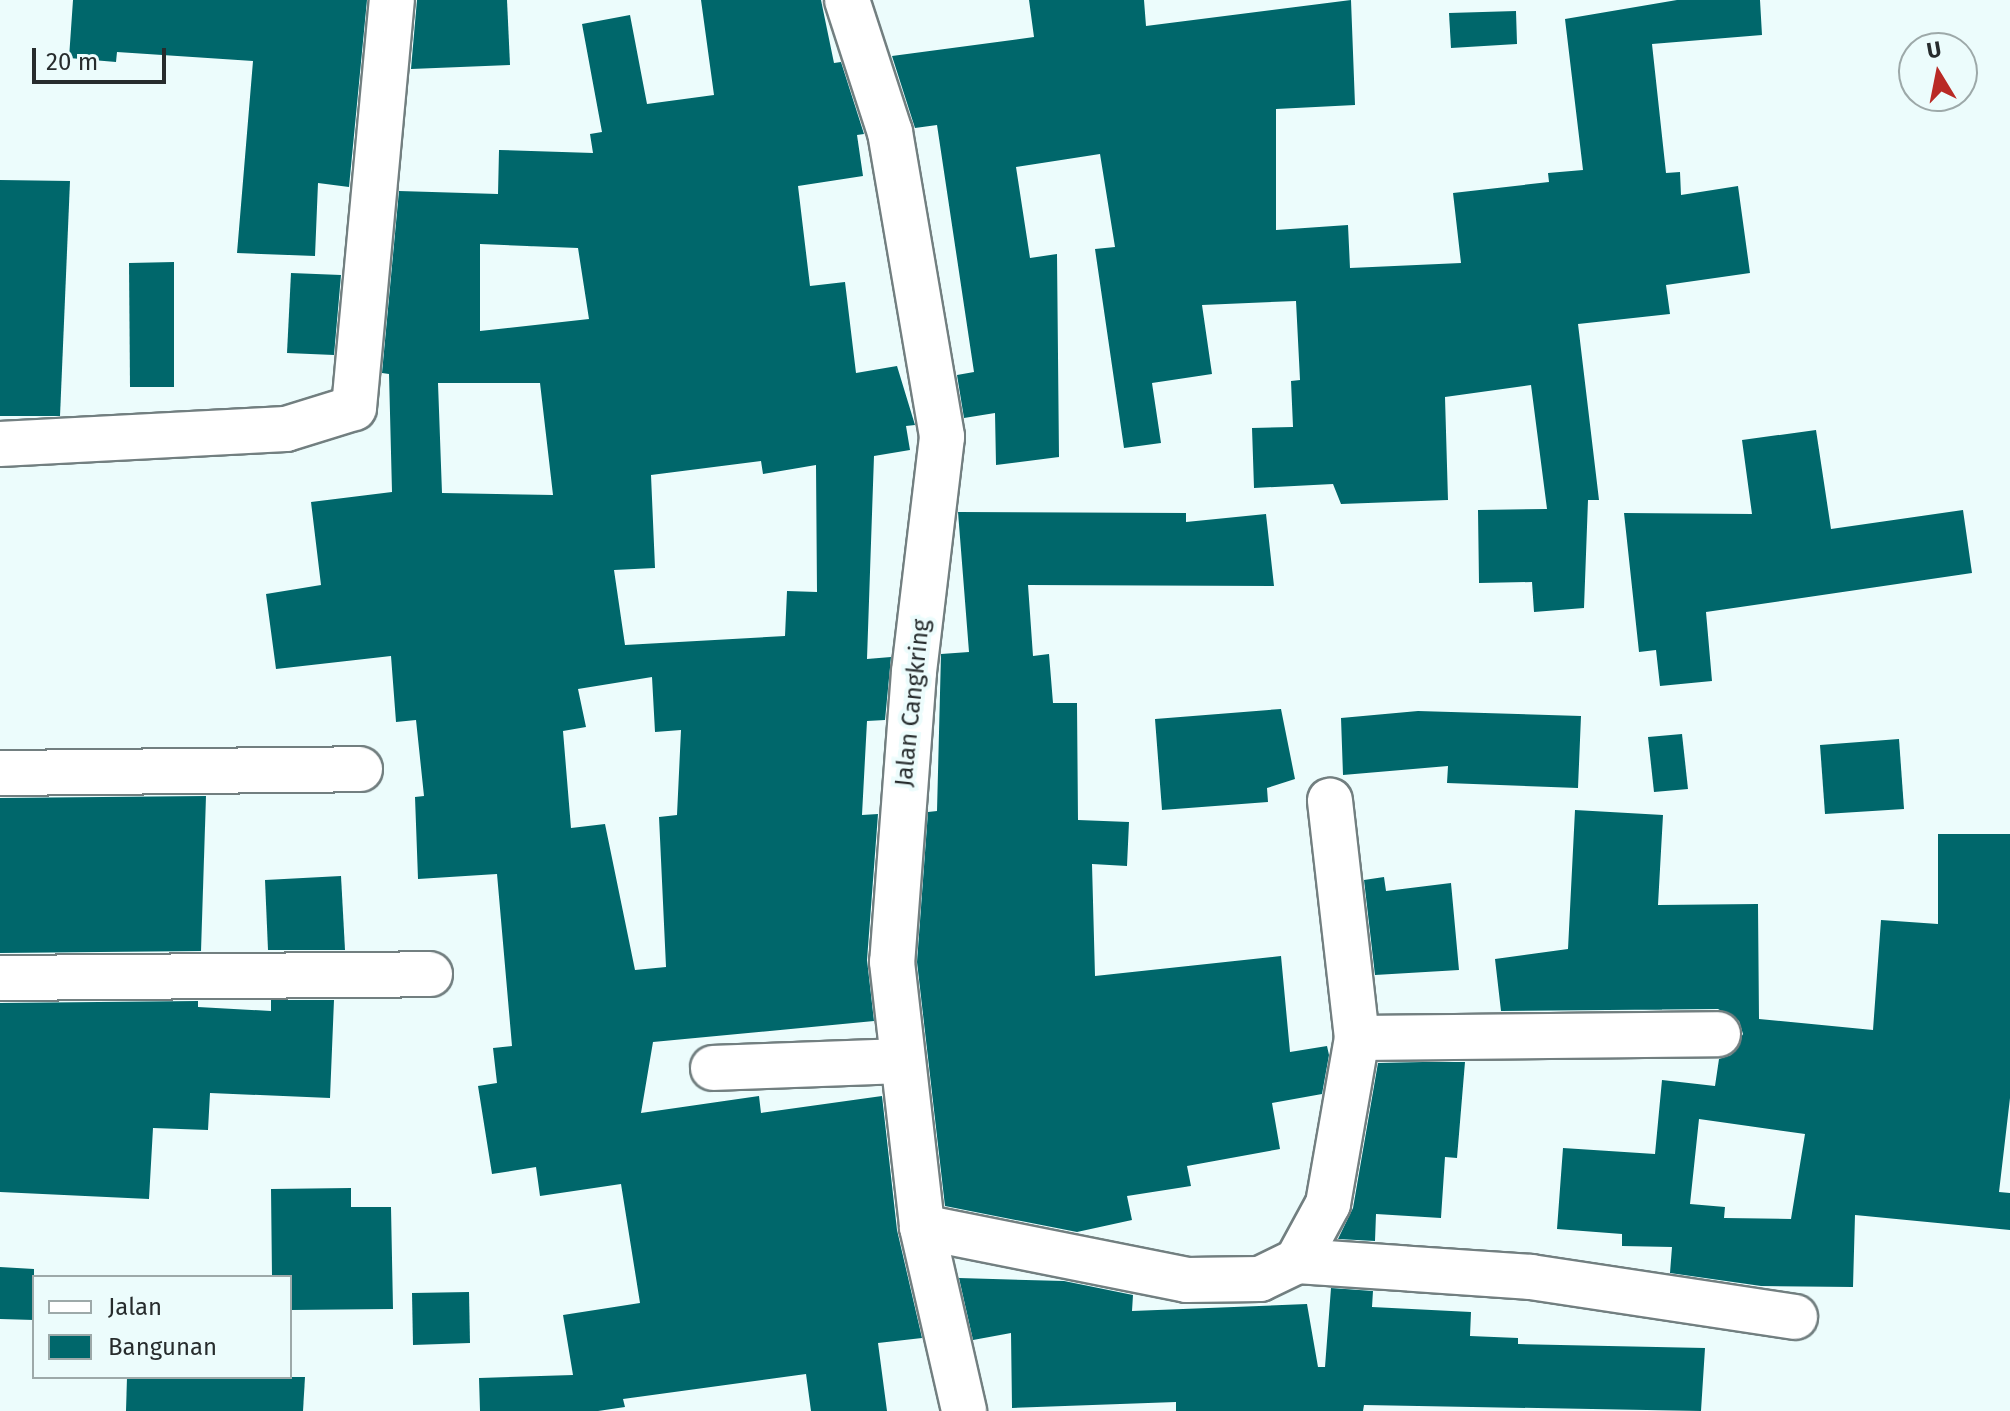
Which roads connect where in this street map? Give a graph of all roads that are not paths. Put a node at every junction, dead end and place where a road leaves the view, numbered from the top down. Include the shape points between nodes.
1 (392, 0) edge
2 (847, 0) edge
3 (0, 444) edge
4 (360, 769) dead end
5 (0, 773) edge
6 (1330, 801) dead end
7 (430, 974) dead end
8 (0, 978) edge
9 (1718, 1034) dead end
10 (1357, 1038) junction
11 (901, 1061) junction
12 (713, 1068) dead end
13 (922, 1227) junction
14 (1297, 1261) junction
15 (1795, 1317) dead end
16 (964, 1411) edge

1 - 3 street via 354,408 342,417 286,429
2 - 11 street, Jalan Cangkring via 890,132 942,437 892,929
4 - 5 street
6 - 10 street
7 - 8 street
9 - 10 street
10 - 14 street via 1328,1204
11 - 12 street
11 - 13 street, Jalan Cangkring
13 - 14 street via 1187,1280 1260,1279
13 - 16 street, Jalan Cangkring
14 - 15 street via 1531,1277

